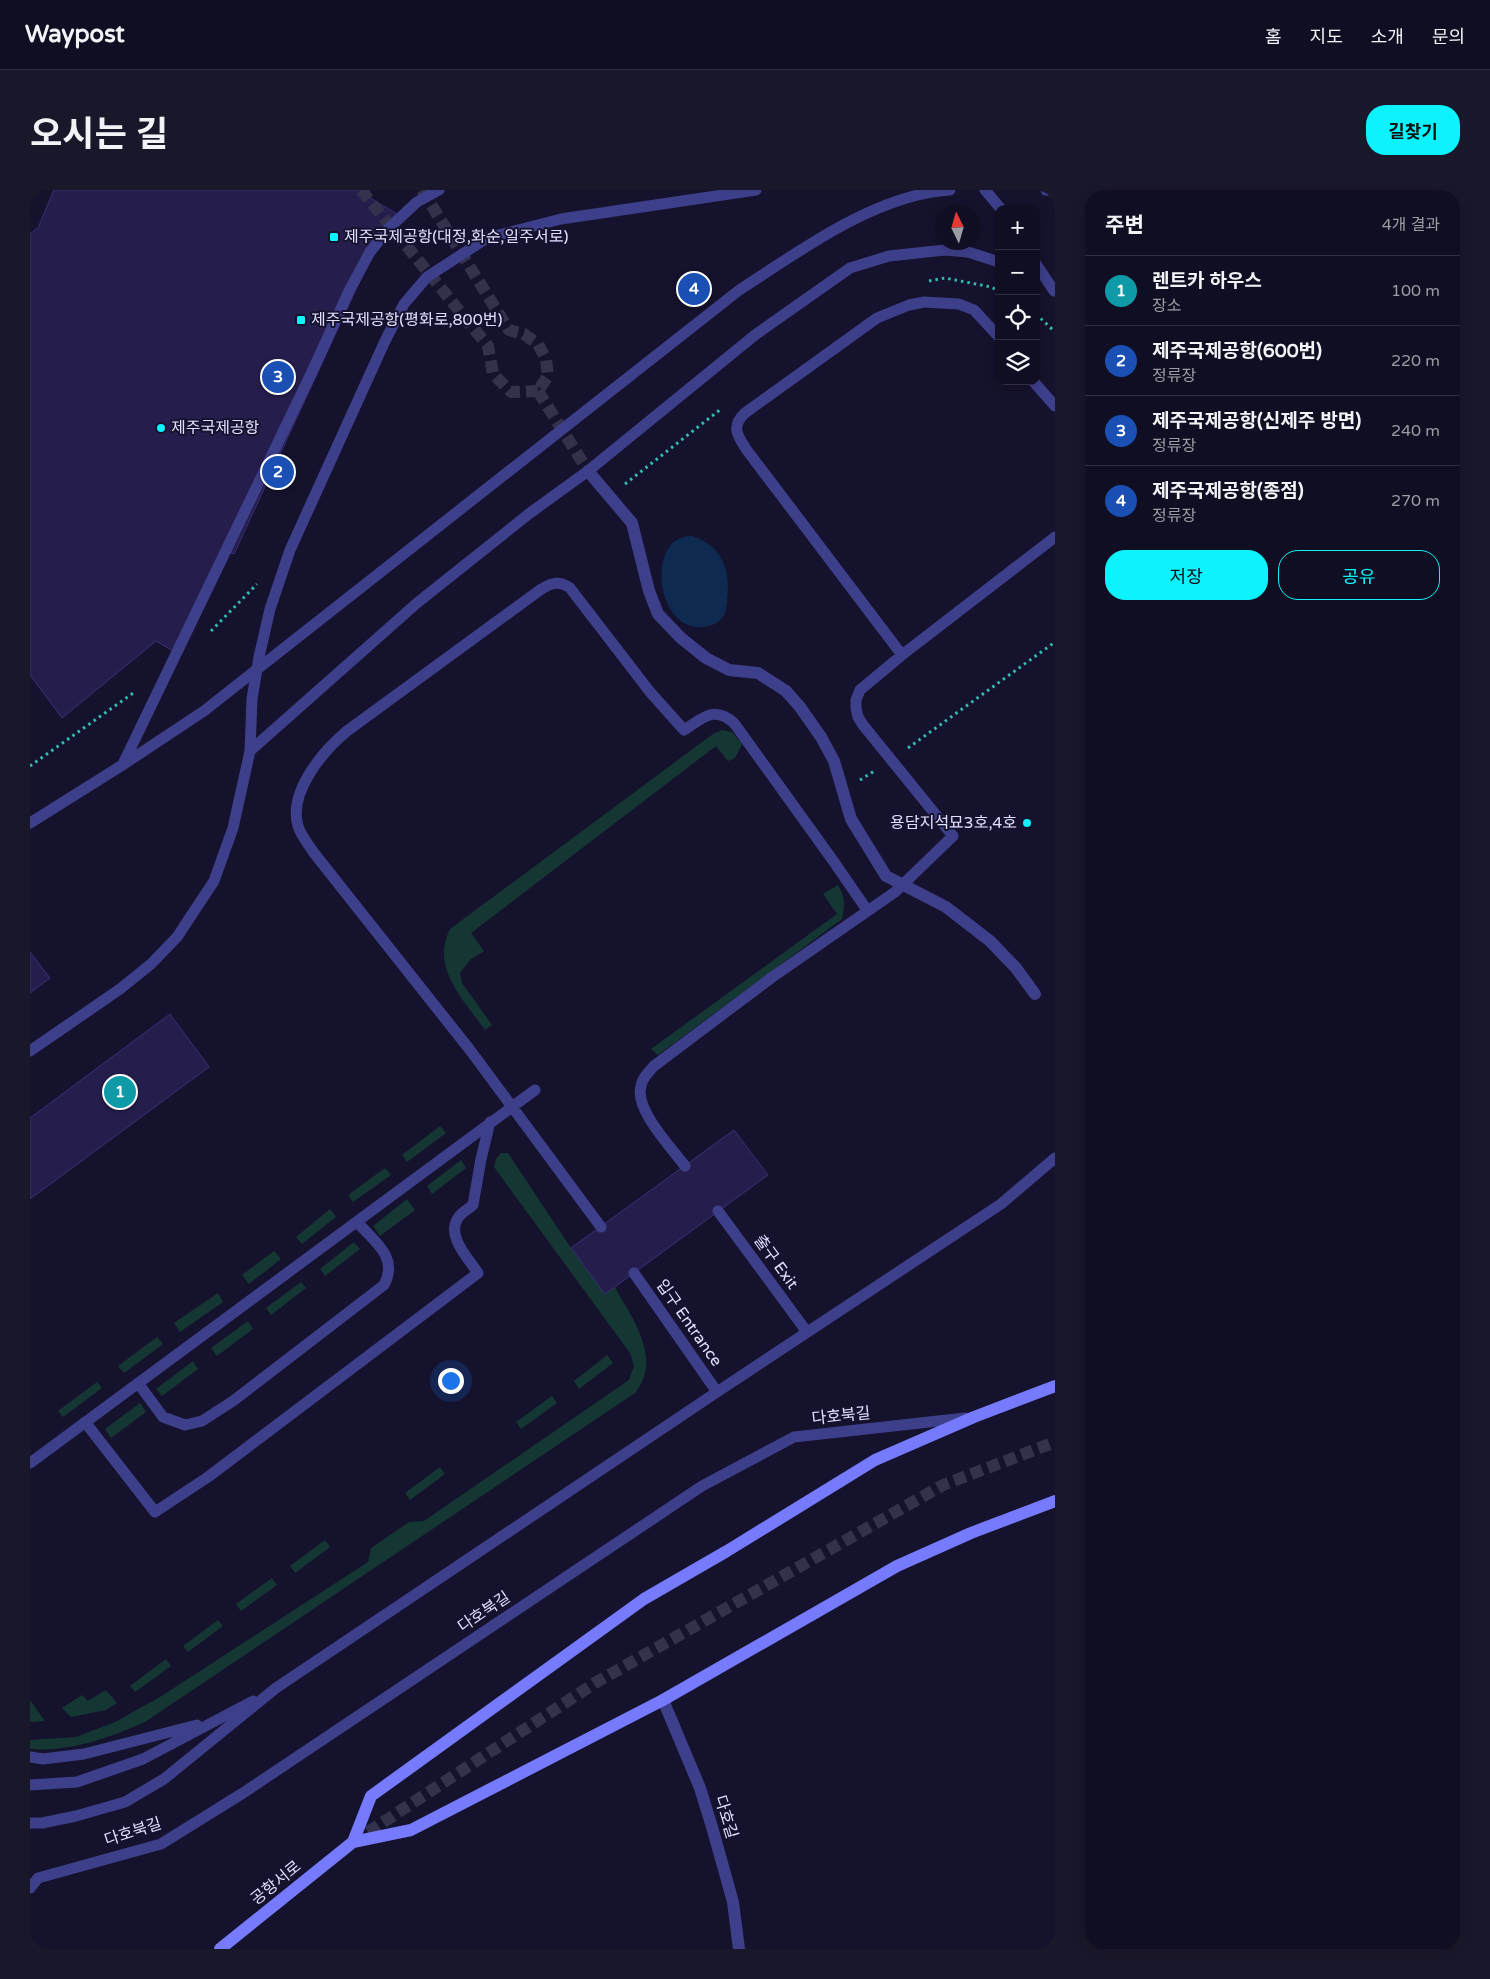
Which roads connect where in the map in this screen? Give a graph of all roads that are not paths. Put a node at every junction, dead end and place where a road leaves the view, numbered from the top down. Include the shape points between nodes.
1 (439, 190) edge
2 (756, 190) edge
3 (950, 190) edge
4 (985, 190) edge
5 (1046, 190) edge
6 (1055, 191) edge
7 (998, 205) edge
8 (995, 261) edge
9 (1040, 270) edge
10 (1040, 284) edge
11 (1054, 292) edge
12 (995, 333) edge
13 (1037, 385) edge
14 (1055, 406) edge
15 (588, 471) junction
16 (1055, 537) edge
17 (902, 654) junction
18 (250, 751) junction
19 (124, 764) junction
20 (30, 823) edge
21 (904, 885) junction
22 (867, 910) junction
23 (1035, 994) dead end
24 (30, 1051) edge
25 (535, 1090) dead end
26 (512, 1106) junction
27 (490, 1122) junction
28 (1055, 1158) edge
29 (685, 1166) dead end
30 (718, 1211) dead end
31 (357, 1222) junction
32 (601, 1227) dead end
33 (634, 1273) dead end
34 (807, 1332) junction
35 (138, 1383) junction
36 (1055, 1386) edge
37 (717, 1392) junction
38 (974, 1418) junction
39 (85, 1422) junction
40 (30, 1463) edge
41 (1055, 1501) edge
42 (276, 1688) junction
43 (663, 1700) junction
44 (216, 1720) junction
45 (30, 1757) edge
46 (30, 1785) edge
47 (30, 1823) edge
48 (353, 1842) junction
49 (30, 1888) edge
50 (220, 1949) edge
51 (739, 1949) edge

1 - 19 lane, bridge via 417,202 390,226 370,252
2 - 18 lane via 519,228 487,238 427,277 404,304 384,341 290,550 270,609 259,657 252,699
3 - 19 lane, bridge via 904,199 870,212 818,240 738,291 204,711
4 - 7 lane
5 - 6 lane
8 - 15 lane via 968,252 945,250 889,256 850,268 755,336
9 - 11 lane
10 - 11 lane
12 - 17 lane via 974,310 959,304 909,305 877,318 745,413 736,425 736,432 746,449
13 - 14 lane
15 - 18 lane via 417,603
15 - 21 street via 632,523 658,614 706,658 729,670 758,673 786,691 821,737 834,761 851,819 869,851 886,876
16 - 17 lane
17 - 21 lane via 860,690 856,700 858,717 953,836
18 - 24 lane via 233,828 214,881 177,937 120,989
19 - 20 lane
21 - 22 lane
21 - 23 street via 946,907 990,940
22 - 26 lane via 734,723 724,715 713,714 684,730 644,685 570,588 564,583 548,585 331,745 307,779 296,808 298,827 314,853
22 - 29 lane via 771,978 645,1076 641,1085 642,1104
25 - 26 lane
26 - 27 lane
26 - 32 lane
27 - 31 lane
27 - 39 lane via 473,1205 460,1216 454,1228 457,1240 478,1272 208,1477 155,1512
28 - 34 lane via 1001,1204
30 - 34 lane, 출구 Exit
31 - 35 lane
31 - 35 lane via 387,1257 390,1268 384,1285 233,1401 202,1421 185,1424 163,1417
33 - 37 lane, 입구 Entrance
34 - 37 lane
35 - 39 lane
36 - 38 street
37 - 42 lane
38 - 48 street via 875,1460 644,1599 371,1796
38 - 49 lane, 다호북길 via 794,1437 702,1486 243,1793 161,1844 38,1878
39 - 40 lane
41 - 43 street via 897,1566
42 - 44 lane
42 - 47 lane via 164,1779 125,1802 76,1816
43 - 48 street via 411,1830
43 - 51 street, 다호길 via 700,1788 733,1902
44 - 45 lane via 84,1754 43,1759
44 - 46 lane via 143,1759 77,1782
48 - 50 street, 공항서로

